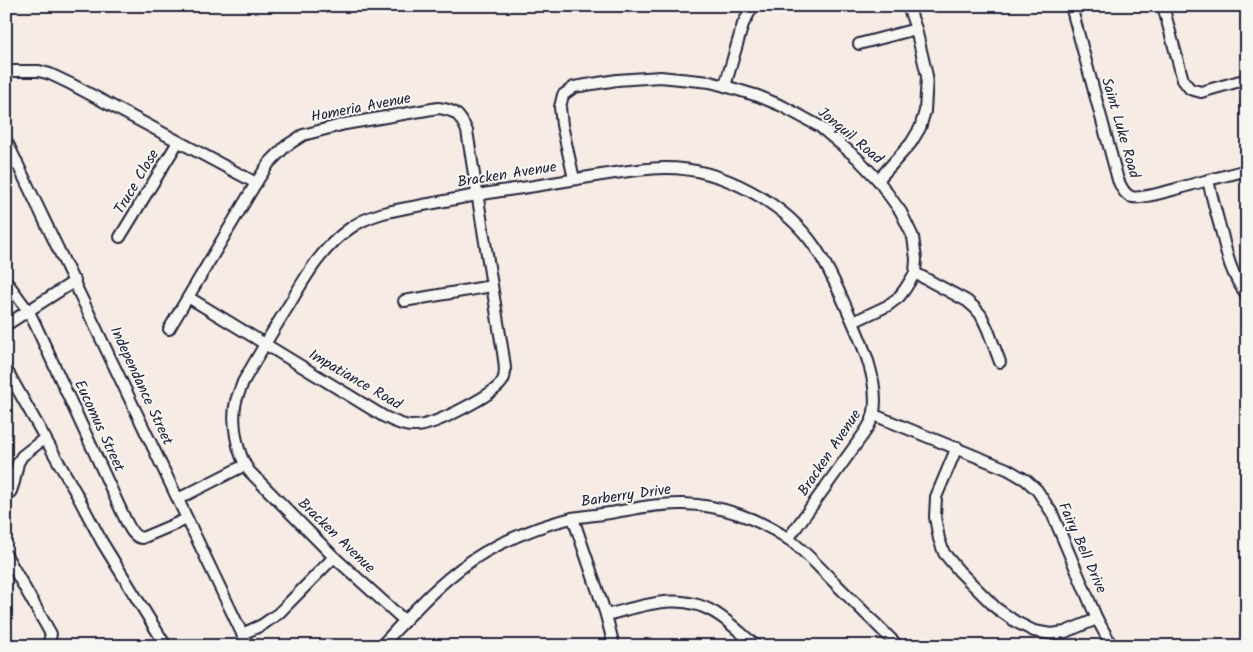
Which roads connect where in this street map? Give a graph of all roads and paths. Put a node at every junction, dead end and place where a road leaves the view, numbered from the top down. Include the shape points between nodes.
1 (752, 6) edge
2 (908, 6) edge
3 (1071, 6) edge
4 (1163, 6) edge
5 (916, 29) junction
6 (859, 44) dead end
7 (6, 71) edge
8 (1247, 78) edge
9 (725, 86) junction
10 (6, 140) edge
11 (178, 142) junction
12 (17, 162) junction
13 (6, 167) edge
14 (1247, 170) edge
15 (574, 180) junction
16 (878, 180) junction
17 (1208, 180) junction
18 (256, 182) junction
19 (477, 194) junction
20 (120, 237) dead end
21 (915, 273) junction
22 (6, 281) edge
23 (74, 282) junction
24 (492, 286) junction
25 (1247, 295) edge
26 (188, 297) junction
27 (404, 301) dead end
28 (28, 311) junction
29 (853, 322) junction
30 (6, 324) edge
31 (169, 329) dead end
32 (265, 344) junction
33 (1000, 362) dead end
34 (6, 369) edge
35 (874, 414) junction
36 (45, 438) junction
37 (957, 448) junction
38 (245, 465) junction
39 (6, 497) edge
40 (178, 499) junction
41 (573, 518) junction
42 (187, 519) junction
43 (788, 539) junction
44 (6, 554) edge
45 (334, 556) junction
46 (606, 614) junction
47 (1097, 619) junction
48 (405, 621) junction
49 (242, 634) junction
50 (48, 646) edge
51 (166, 646) edge
52 (248, 646) edge
53 (382, 646) edge
54 (614, 646) edge
55 (756, 646) edge
56 (898, 646) edge
57 (1112, 646) edge

1 - 9 street via 743,24
2 - 5 street
3 - 17 street, Saint Luke Road via 1118,180 1126,194 1138,198
4 - 8 street via 1183,80 1190,89 1201,92
5 - 6 street
5 - 16 street via 927,76 925,110 911,143
7 - 11 street via 50,74
9 - 15 street, Jonquil Road via 660,77 574,87 564,95 560,107
9 - 16 street, Jonquil Road via 782,106 819,126
10 - 12 street, Independance Street
11 - 18 street
11 - 20 street, Truce Close
12 - 13 street
12 - 23 street, Independance Street
14 - 17 street, Saint Luke Road
15 - 19 street, Bracken Avenue
15 - 29 street, Bracken Avenue via 668,168 711,175 741,186 764,199 802,230 830,272
16 - 21 street, Jonquil Road via 901,212 913,237
17 - 25 street via 1228,260
18 - 19 street, Homeria Avenue via 269,163 303,135 345,124 438,108 450,109 462,118
18 - 26 street, Homeria Avenue
19 - 24 street, Impatiance Road
19 - 32 street, Bracken Avenue via 376,214 350,228 316,260
21 - 29 street via 899,297
21 - 33 street via 975,308 988,330
22 - 28 street, Eucomus Street
23 - 28 street
23 - 40 street, Independance Street
24 - 27 street
24 - 32 street, Impatiance Road via 503,353 503,381 486,396 425,425 410,427 383,416
26 - 31 street, Homeria Avenue
26 - 32 street, Impatiance Road
28 - 30 street
28 - 42 street, Eucomus Street via 133,534 142,538
29 - 35 street, Bracken Avenue via 873,374
32 - 38 street, Bracken Avenue via 236,400 236,442
34 - 36 street
35 - 37 street, Fairy Bell Drive
35 - 43 street, Bracken Avenue via 865,432
36 - 39 street via 22,456
36 - 51 street via 102,542
37 - 47 street, Fairy Bell Drive via 1007,469 1037,490 1052,513
37 - 47 street via 936,497 935,516 944,554 996,608 1034,631 1065,632
38 - 40 street
38 - 45 street, Bracken Avenue
40 - 42 street, Independance Street
41 - 43 street, Barberry Drive via 659,505 698,505 744,516
41 - 46 street
41 - 48 street, Barberry Drive via 534,529 484,553 454,573
42 - 49 street, Independance Street
43 - 56 street, Barberry Drive
44 - 50 street via 51,634
45 - 48 street, Bracken Avenue
45 - 49 street via 280,613
46 - 54 street
46 - 55 street via 658,602 694,603 721,616
47 - 57 street, Fairy Bell Drive
48 - 53 street, Barberry Drive
49 - 52 street, Independance Street

